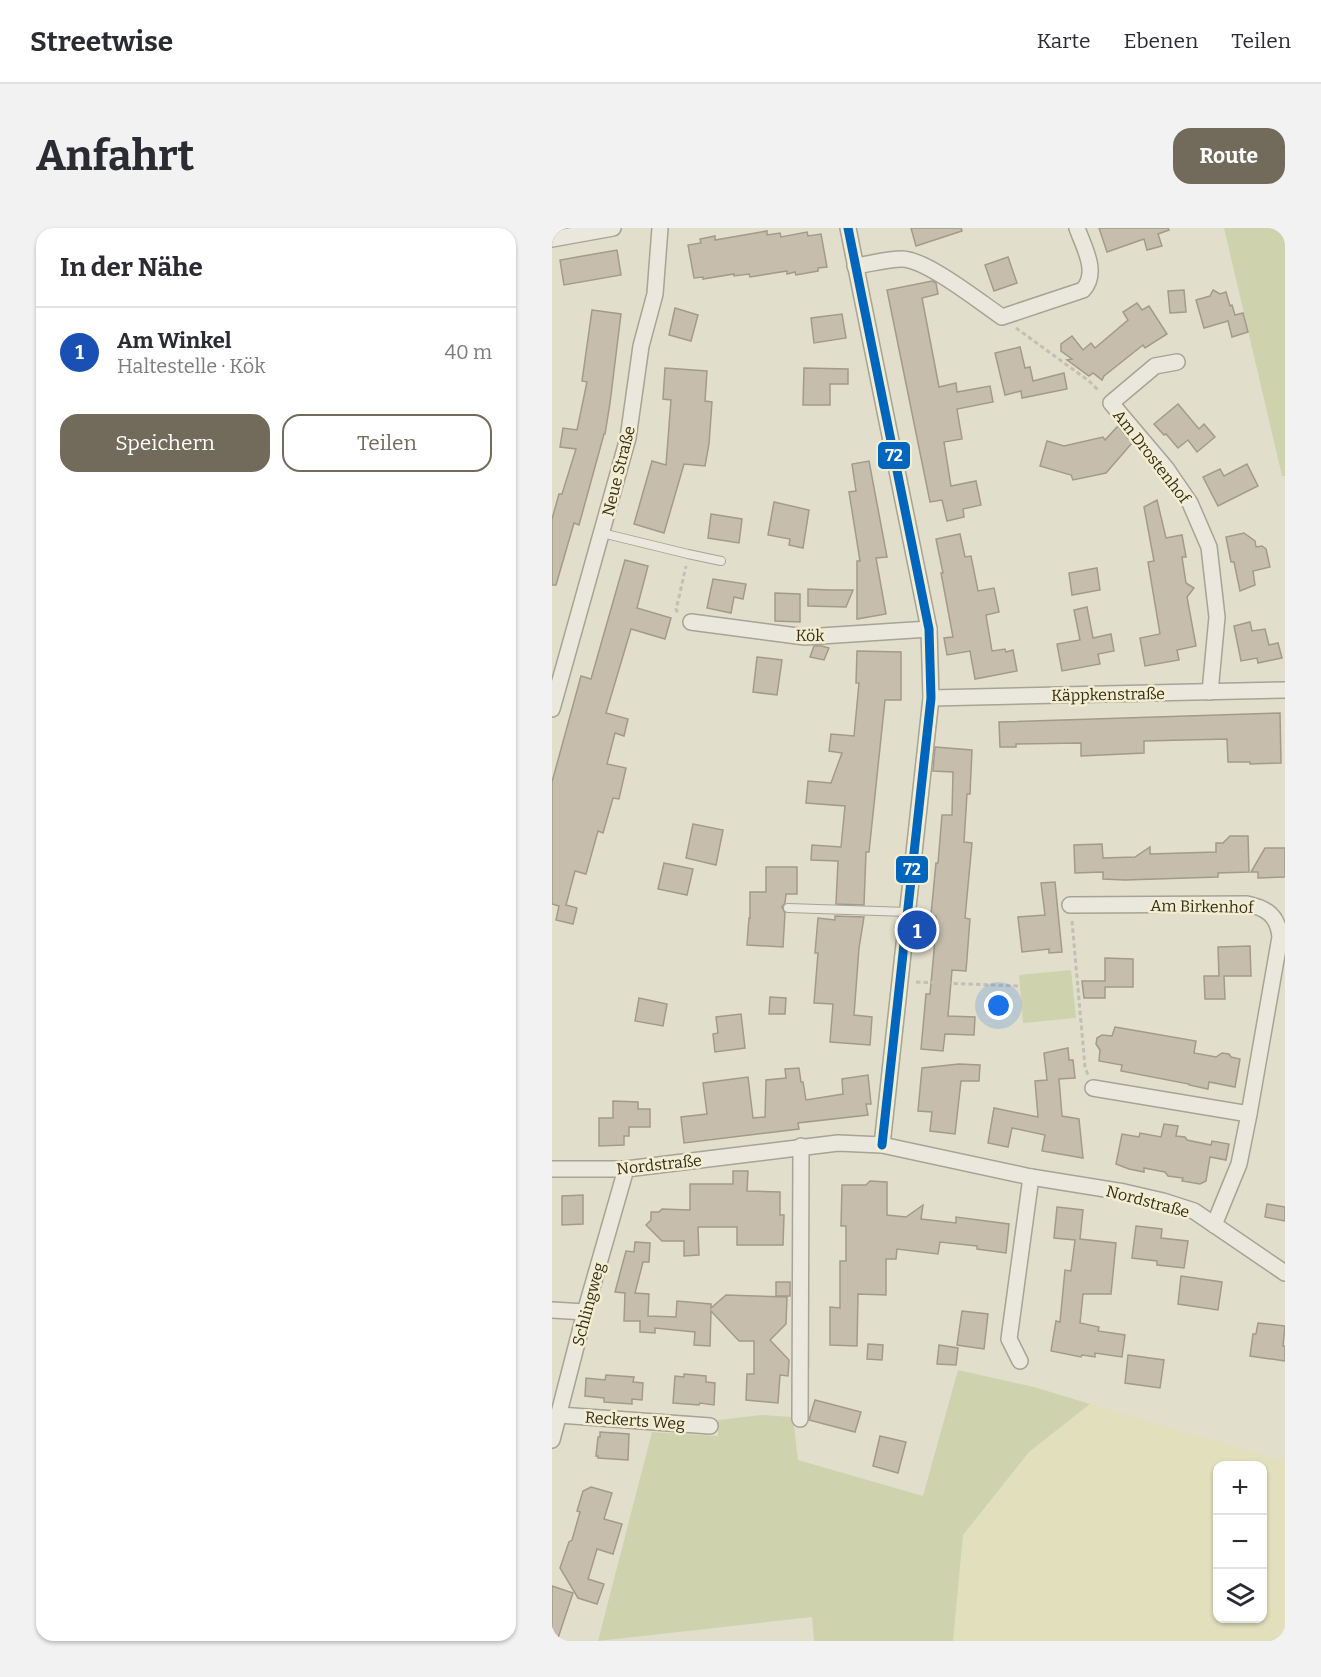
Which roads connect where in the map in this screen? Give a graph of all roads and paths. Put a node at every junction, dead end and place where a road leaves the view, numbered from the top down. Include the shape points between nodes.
1 (614, 228) edge
2 (660, 228) edge
3 (848, 228) edge
4 (1077, 228) edge
5 (552, 239) edge
6 (855, 266) junction
7 (1002, 317) junction
8 (1177, 362) dead end
9 (1111, 403) junction
10 (602, 533) junction
11 (688, 554) junction
12 (721, 561) dead end
13 (691, 622) joint
14 (929, 630) junction
15 (1285, 690) edge
16 (1210, 692) junction
17 (931, 698) junction
18 (552, 709) edge
19 (1070, 905) joint
20 (788, 908) dead end
21 (908, 912) junction
22 (900, 981) junction
23 (1020, 986) dead end
24 (1094, 1088) joint
25 (1250, 1114) junction
26 (882, 1145) junction
27 (801, 1146) junction
28 (552, 1169) edge
29 (626, 1169) junction
30 (1031, 1177) junction
31 (1215, 1225) junction
32 (1284, 1270) edge
33 (552, 1310) edge
34 (585, 1312) junction
35 (1020, 1360) dead end
36 (559, 1415) junction
37 (800, 1419) dead end
38 (710, 1426) dead end
39 (552, 1440) edge

1 - 5 street
2 - 10 street, Neue Straße via 655,294 641,346 628,438
3 - 6 street
4 - 7 street via 1091,267 1083,290
6 - 7 street via 903,259 917,262
6 - 14 street
7 - 9 path via 1089,381
8 - 9 street, Am Drostenhof via 1155,366
9 - 16 street, Am Drostenhof via 1190,503 1209,547 1217,617
10 - 11 lane
10 - 18 street, Neue Straße
11 - 12 lane
11 - 13 path via 676,610
13 - 14 street, Kök via 805,637
14 - 17 street
15 - 16 street, Käppkenstraße
16 - 17 street, Käppkenstraße
17 - 21 street
19 - 24 path via 1085,1067
19 - 25 street, Am Birkenhof via 1247,904 1261,907 1271,915 1279,926 1280,937
20 - 21 lane
21 - 22 street
22 - 23 path
22 - 26 street
24 - 25 street
25 - 31 street, Am Birkenhof via 1239,1164
26 - 27 street, Nordstraße
26 - 30 street, Nordstraße
27 - 29 street, Nordstraße
27 - 37 street
28 - 29 street, Nordstraße
29 - 34 street, Schlingweg
30 - 31 street, Nordstraße via 1163,1201 1194,1212
30 - 35 street via 1009,1339
31 - 32 street, Nordstraße
33 - 34 street
34 - 36 street, Schlingweg
36 - 38 street, Reckerts Weg
36 - 39 street, Schlingweg

